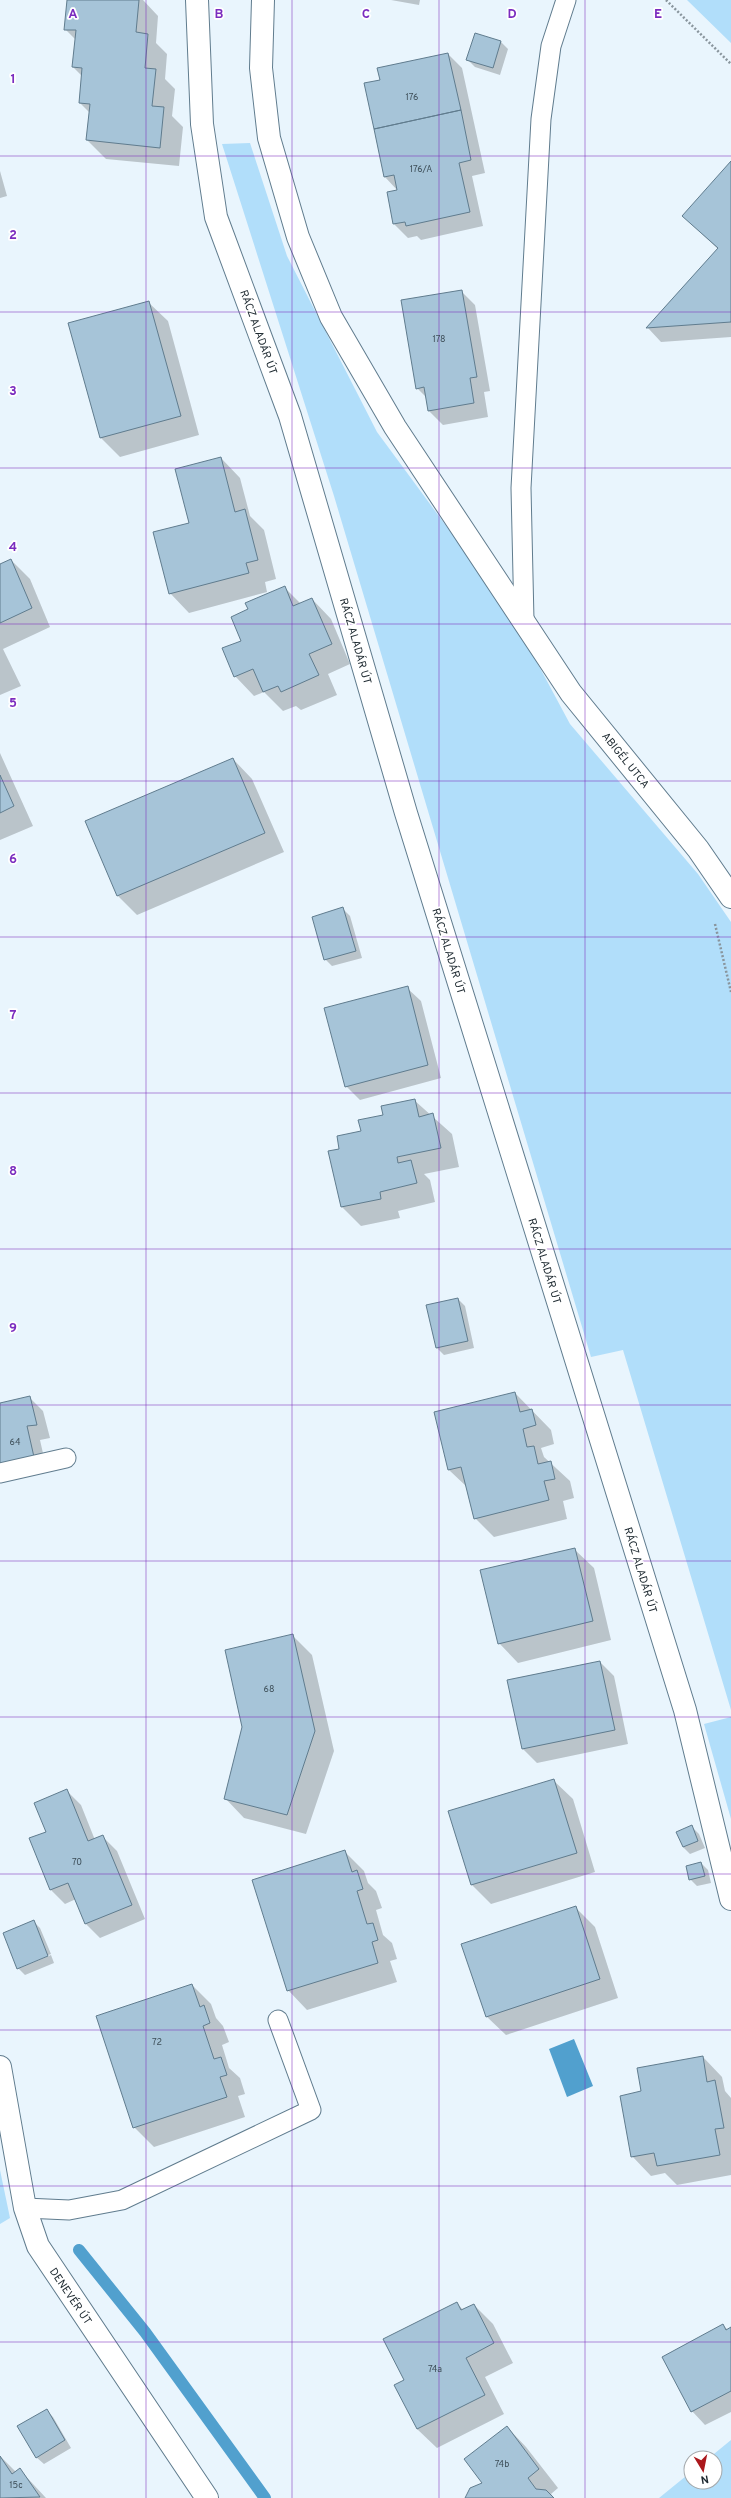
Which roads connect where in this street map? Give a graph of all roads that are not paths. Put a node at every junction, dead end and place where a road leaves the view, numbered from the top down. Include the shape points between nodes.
1 (197, 0) edge
2 (263, 0) edge
3 (566, 0) edge
4 (524, 620) junction
5 (731, 897) edge
6 (66, 1458) dead end
7 (0, 1473) edge
8 (731, 1899) edge
9 (278, 2020) dead end
10 (0, 2067) edge
11 (25, 2208) junction
12 (208, 2498) edge

1 - 8 street, RÁCZ ALADÁR ÚT via 202,124 216,218 290,416 406,813 685,1710
2 - 4 street via 262,68 269,138 298,237 331,317 395,427
3 - 4 lane via 551,46 540,119 521,488
4 - 5 street, ABIGÉL UTCA via 571,693 698,849
6 - 7 lane
9 - 11 lane via 311,2110 122,2200 69,2210
10 - 11 street, DENEVÉR ÚT
11 - 12 street, DENEVÉR ÚT via 38,2246

